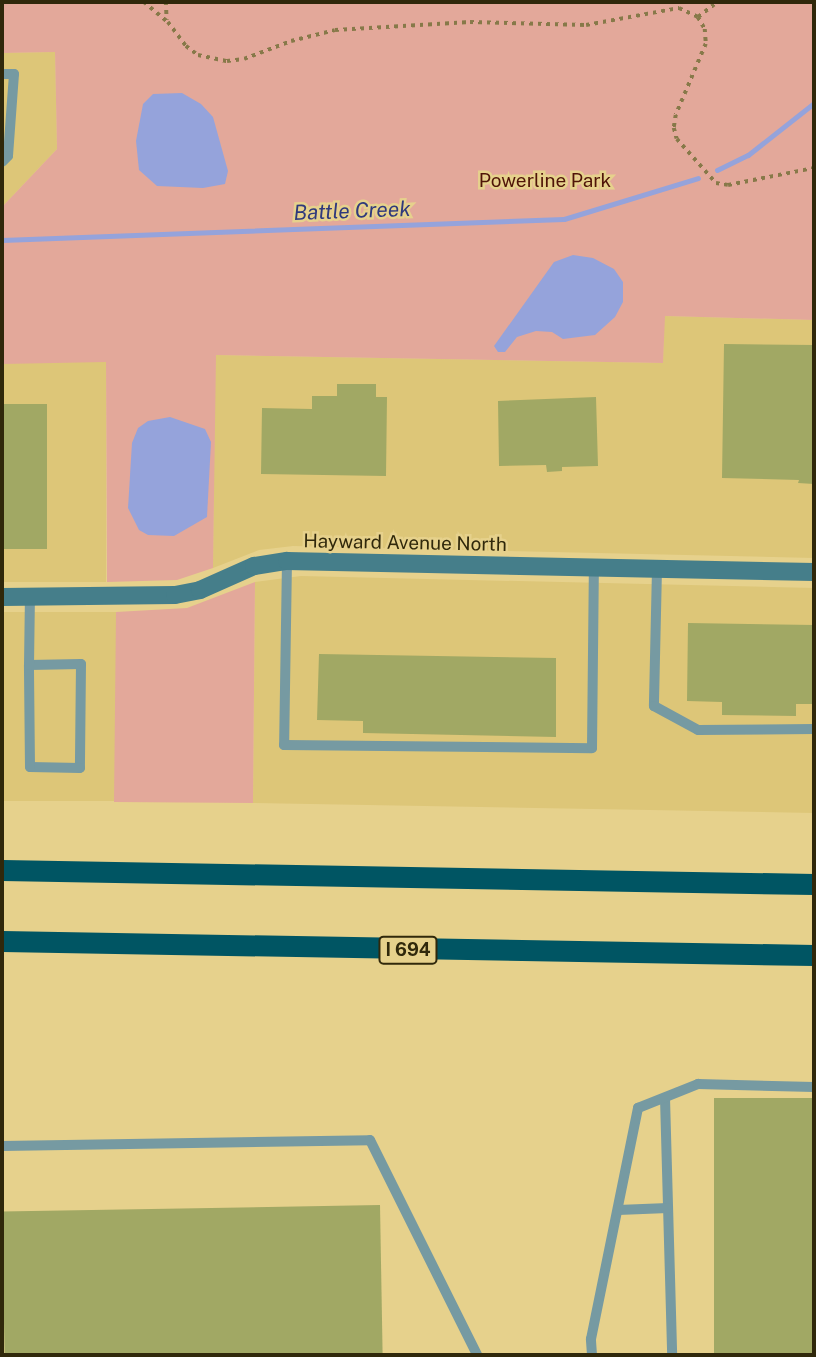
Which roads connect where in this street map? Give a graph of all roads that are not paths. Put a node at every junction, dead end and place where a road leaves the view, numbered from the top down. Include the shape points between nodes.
1 (2, 74) edge
2 (2, 162) edge
3 (287, 561) junction
4 (594, 567) junction
5 (657, 569) junction
6 (814, 572) edge
7 (2, 597) edge
8 (30, 597) junction
9 (29, 665) junction
10 (814, 729) edge
11 (2, 870) edge
12 (814, 884) edge
13 (2, 941) edge
14 (814, 955) edge
15 (814, 1087) edge
16 (665, 1098) junction
17 (2, 1146) edge
18 (668, 1208) junction
19 (618, 1210) junction
20 (477, 1355) edge
21 (592, 1355) edge
22 (672, 1355) edge

1 - 2 lane via 15,74 8,156
3 - 4 street, Hayward Avenue North
3 - 4 lane via 284,745 592,748
3 - 8 street, Hayward Avenue North via 254,566 174,596
4 - 5 street, Hayward Avenue North
5 - 6 street, Hayward Avenue North
5 - 10 lane via 654,706 698,730
7 - 8 street, Hayward Avenue North
8 - 9 lane
9 - 9 lane via 30,767 80,768 81,664
11 - 12 highway
13 - 14 highway, I 694
15 - 16 lane via 698,1084
16 - 18 lane
16 - 19 lane via 638,1108
17 - 20 lane via 370,1140
18 - 19 lane
18 - 22 lane
19 - 21 lane

